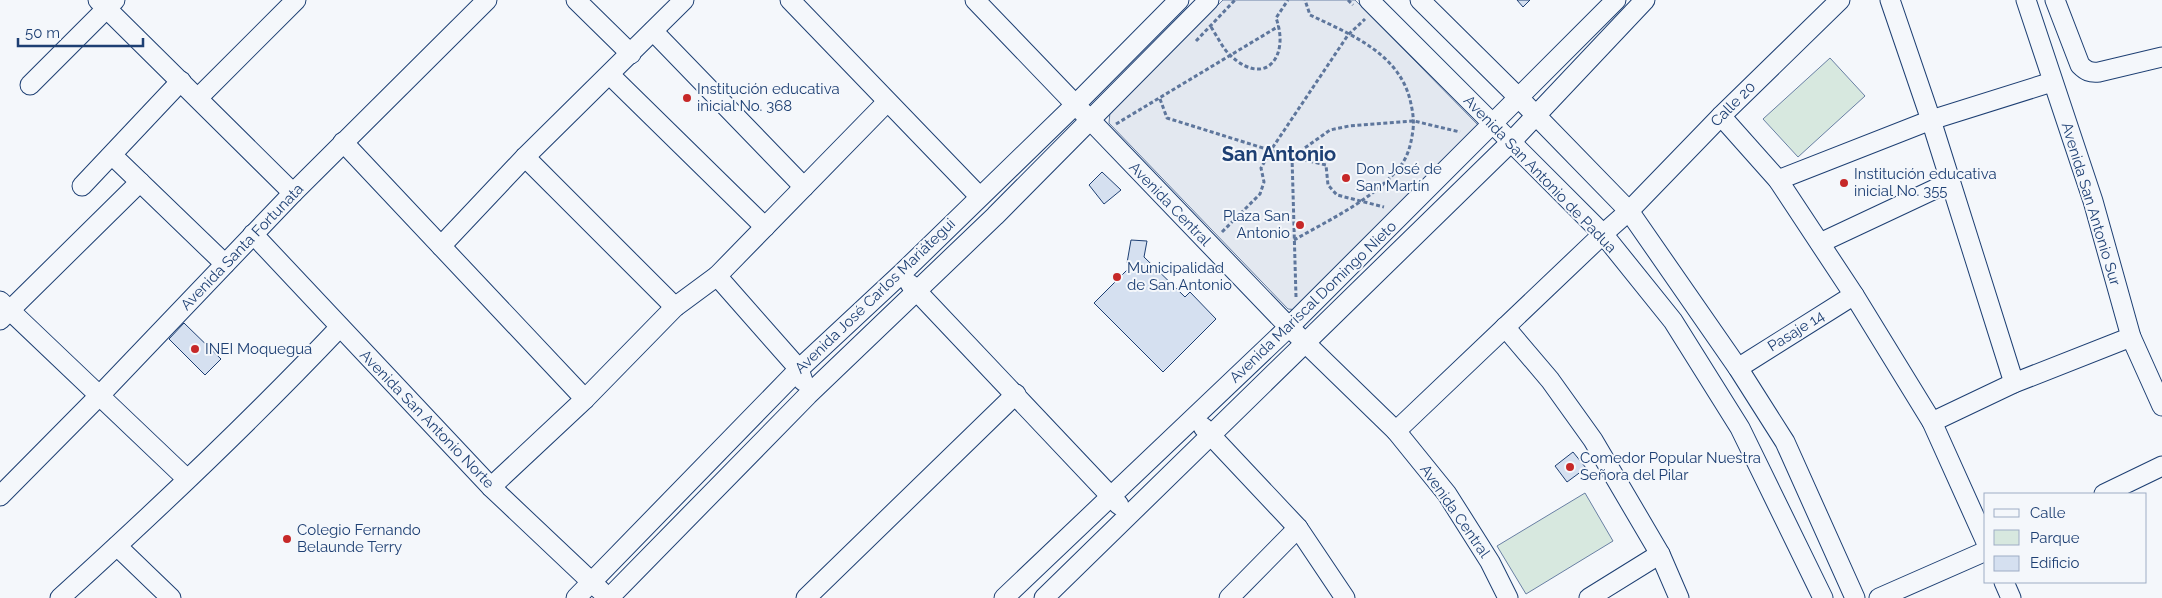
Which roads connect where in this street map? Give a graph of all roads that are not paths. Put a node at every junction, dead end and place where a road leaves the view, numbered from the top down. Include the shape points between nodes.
1 (296, 0) edge
2 (487, 0) edge
3 (576, 0) edge
4 (684, 0) edge
5 (790, 0) edge
6 (1179, 0) edge
7 (1209, 0) edge
8 (1420, 0) edge
9 (1616, 0) edge
10 (1645, 0) edge
11 (1840, 0) edge
12 (1890, 0) edge
13 (2026, 0) edge
14 (2055, 0) edge
15 (980, 2) edge
16 (106, 3) edge
17 (1362, 9) edge
18 (653, 31) junction
19 (631, 54) junction
20 (2162, 57) edge
21 (610, 75) junction
22 (181, 81) junction
23 (2052, 82) junction
24 (30, 85) dead end
25 (1518, 97) junction
26 (198, 98) junction
27 (888, 102) junction
28 (1075, 105) junction
29 (1536, 115) junction
30 (1721, 116) junction
31 (1089, 120) junction
32 (1931, 120) junction
33 (1493, 125) junction
34 (343, 142) junction
35 (1510, 143) junction
36 (112, 155) junction
37 (525, 157) junction
38 (1778, 180) junction
39 (140, 182) junction
40 (1950, 182) junction
41 (82, 186) dead end
42 (804, 187) junction
43 (293, 193) junction
44 (979, 196) junction
45 (1629, 211) junction
46 (765, 227) junction
47 (253, 234) junction
48 (1603, 234) junction
49 (1820, 243) junction
50 (441, 246) junction
51 (225, 264) junction
52 (901, 274) junction
53 (717, 276) junction
54 (917, 292) junction
55 (1854, 295) junction
56 (675, 307) junction
57 (3, 311) edge
58 (340, 327) junction
59 (1289, 327) junction
60 (1506, 327) junction
61 (2132, 337) junction
62 (1306, 343) junction
63 (1738, 368) junction
64 (798, 369) junction
65 (2014, 383) junction
66 (1016, 394) junction
67 (100, 395) junction
68 (808, 395) junction
69 (585, 399) junction
70 (2162, 406) edge
71 (1193, 418) junction
72 (1932, 422) junction
73 (1396, 431) junction
74 (1211, 435) junction
75 (1151, 458) junction
76 (2162, 466) edge
77 (1168, 477) junction
78 (187, 479) junction
79 (491, 486) junction
80 (2106, 493) edge
81 (0, 496) edge
82 (1111, 497) junction
83 (1128, 516) junction
84 (1298, 528) junction
85 (1984, 538) edge
86 (117, 546) junction
87 (1984, 552) edge
88 (1660, 554) junction
89 (592, 583) junction
90 (2004, 583) edge
91 (1014, 594) edge
92 (60, 598) edge
93 (171, 598) edge
94 (576, 598) edge
95 (608, 598) edge
96 (806, 598) edge
97 (1044, 598) edge
98 (1229, 598) edge
99 (1345, 598) edge
100 (1508, 598) edge
101 (1589, 598) edge
102 (1679, 598) edge
103 (1823, 598) edge
104 (1855, 598) edge
105 (1879, 598) edge
106 (2011, 598) edge

1 - 26 street
2 - 34 street, Avenida Santa Fortunata
3 - 19 street
4 - 18 street
5 - 27 street
6 - 28 street, Avenida José Carlos Mariátegui
7 - 31 street, Avenida José Carlos Mariátegui
8 - 25 street
9 - 25 street, Avenida Mariscal Domingo Nieto
10 - 29 street, Avenida Mariscal Domingo Nieto
11 - 30 street, Calle 20
12 - 32 street
13 - 23 street, Avenida San Antonio Sur
14 - 20 street via 2080,65 2090,73
15 - 28 street, Avenida Central
16 - 22 street
16 - 24 street
17 - 33 street, Avenida San Antonio de Padua
18 - 19 street
18 - 42 street
19 - 21 street
21 - 37 street
21 - 46 street
22 - 26 street
22 - 36 street
23 - 32 street
23 - 61 street, Avenida San Antonio Sur via 2093,200
25 - 29 street
25 - 33 street, Avenida Mariscal Domingo Nieto
26 - 43 street
27 - 42 street
27 - 44 street
28 - 31 street, Avenida Central
28 - 44 street, Avenida José Carlos Mariátegui
29 - 35 street, Avenida Mariscal Domingo Nieto
29 - 45 street
30 - 38 street
30 - 45 street, Calle 20
31 - 54 street, Avenida José Carlos Mariátegui
31 - 59 street, Avenida Central
32 - 38 street
32 - 40 street
33 - 35 street, Avenida San Antonio de Padua
33 - 59 street, Avenida Mariscal Domingo Nieto
34 - 43 street, Avenida Santa Fortunata
34 - 50 street
35 - 48 street, Avenida San Antonio de Padua
35 - 62 street, Avenida Mariscal Domingo Nieto
36 - 39 street
36 - 41 street
37 - 50 street
37 - 56 street
38 - 49 street
39 - 51 street
39 - 57 street
40 - 49 street
40 - 65 street
42 - 46 street
43 - 47 street, Avenida Santa Fortunata
44 - 52 street, Avenida José Carlos Mariátegui
45 - 48 street, Calle 20
45 - 63 street
46 - 53 street
47 - 51 street, Avenida Santa Fortunata
47 - 58 street, Avenida San Antonio Norte
48 - 60 street, Calle 20
48 - 103 street, Avenida San Antonio de Padua via 1673,321 1740,428
49 - 55 street
50 - 69 street
51 - 67 street, Avenida Santa Fortunata
52 - 54 street
52 - 64 street, Avenida José Carlos Mariátegui
53 - 56 street
53 - 64 street
54 - 66 street
54 - 68 street, Avenida José Carlos Mariátegui
55 - 63 street, Pasaje 14
55 - 72 street
56 - 69 street
57 - 67 street
58 - 78 street
58 - 79 street, Avenida San Antonio Norte
59 - 62 street, Avenida Central
59 - 71 street, Avenida Mariscal Domingo Nieto
60 - 73 street, Calle 20
60 - 88 street via 1550,380 1593,440
61 - 65 street
61 - 70 street, Avenida San Antonio Sur
62 - 73 street, Avenida Central
62 - 74 street, Avenida Mariscal Domingo Nieto
63 - 104 street via 1785,442
64 - 68 street
64 - 89 street, Avenida José Carlos Mariátegui
65 - 72 street
66 - 82 street
66 - 96 street
67 - 78 street
67 - 81 street, Avenida Santa Fortunata
68 - 95 street, Avenida José Carlos Mariátegui
69 - 79 street
71 - 74 street
71 - 75 street, Avenida Mariscal Domingo Nieto
72 - 85 street
73 - 100 street, Avenida Central via 1447,494 1490,562
74 - 77 street, Avenida Mariscal Domingo Nieto
74 - 84 street
75 - 77 street
75 - 82 street, Avenida Mariscal Domingo Nieto
76 - 80 street
77 - 83 street, Avenida Mariscal Domingo Nieto
78 - 86 street
79 - 89 street, Avenida San Antonio Norte
82 - 83 street
82 - 91 street, Avenida Mariscal Domingo Nieto
83 - 97 street, Avenida Mariscal Domingo Nieto
84 - 98 street
84 - 99 street
86 - 92 street
86 - 93 street
87 - 105 street
88 - 101 street
88 - 102 street
89 - 94 street, Avenida José Carlos Mariátegui
89 - 95 street, Avenida San Antonio Norte
90 - 106 street

